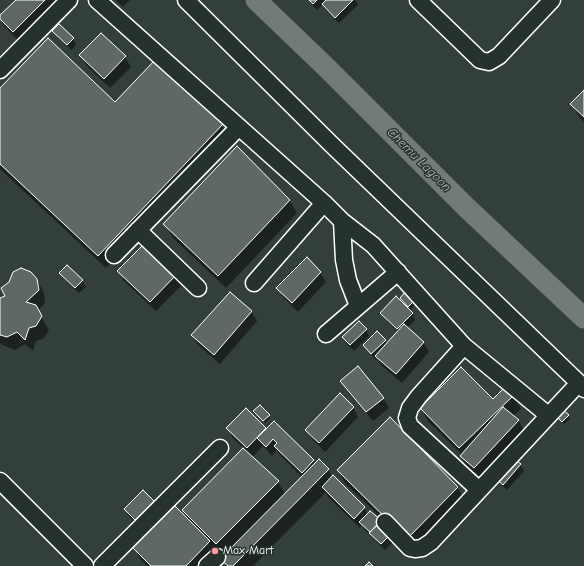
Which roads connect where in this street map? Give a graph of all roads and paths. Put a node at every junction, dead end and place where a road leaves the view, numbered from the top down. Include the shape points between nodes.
1 (69, 0) edge
2 (98, 0) edge
3 (186, 0) edge
4 (418, 0) edge
5 (552, 0) edge
6 (2, 64) edge
7 (239, 127) junction
8 (324, 203) junction
9 (342, 220) junction
10 (138, 230) junction
11 (114, 255) dead end
12 (398, 272) junction
13 (254, 282) dead end
14 (198, 288) dead end
15 (358, 306) junction
16 (326, 334) dead end
17 (464, 346) junction
18 (581, 386) edge
19 (548, 415) junction
20 (220, 448) dead end
21 (0, 481) edge
22 (478, 490) junction
23 (385, 522) dead end
24 (85, 566) edge
25 (102, 566) edge

1 - 6 street
2 - 7 street
3 - 18 street
4 - 5 street via 480,60 488,62 498,56
7 - 8 street
7 - 10 street
8 - 9 street
8 - 13 street
9 - 12 street via 373,245
9 - 15 street via 344,260
10 - 11 street
10 - 14 street
12 - 15 street
12 - 17 street
15 - 16 street
17 - 19 street
17 - 22 street via 419,396 410,408 407,418 410,426
18 - 19 street
19 - 22 street
20 - 25 street
21 - 24 street
22 - 23 street via 431,542 422,548 410,548

